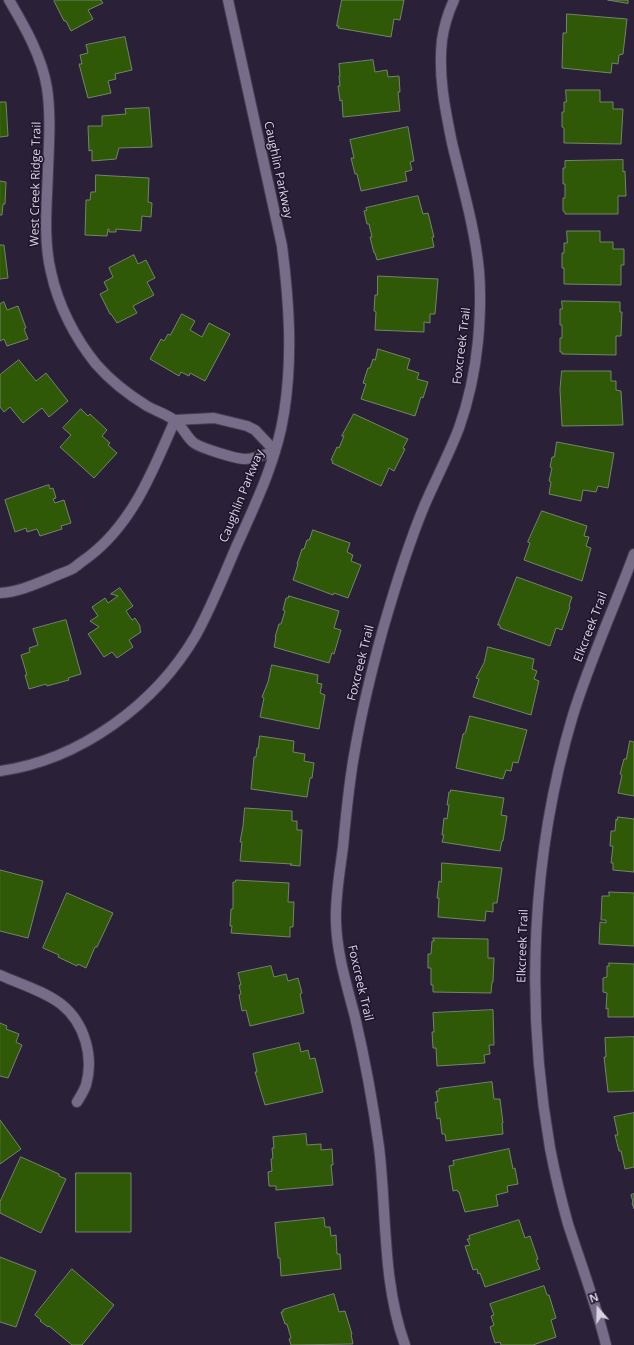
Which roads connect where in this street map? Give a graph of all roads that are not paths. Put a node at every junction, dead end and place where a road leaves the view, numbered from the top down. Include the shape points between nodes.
1 (9, 0) edge
2 (228, 0) edge
3 (454, 0) edge
4 (175, 420) junction
5 (274, 451) junction
6 (634, 554) edge
7 (0, 593) edge
8 (0, 770) edge
9 (0, 975) edge
10 (77, 1102) dead end
11 (405, 1345) edge
12 (606, 1345) edge

1 - 4 street, West Creek Ridge Trail via 38,57 47,87 50,115 47,238 50,272 60,304 76,336 96,364 121,388 147,406
2 - 5 street, Caughlin Parkway via 280,239 287,286 289,370 284,413
3 - 11 street, Foxcreek Trail via 442,38 440,62 445,112 479,271 480,304 475,372 458,430 407,554 369,680 350,777 336,921 343,969 363,1054 378,1141 388,1267 398,1325
4 - 5 street, West Creek Ridge Trail via 214,418 247,426 255,430
4 - 5 street, West Creek Ridge Trail via 194,443 201,447 247,459
4 - 7 street via 146,486 116,531 97,551 73,568 38,584
5 - 8 street, Caughlin Parkway via 258,499 196,635 155,688 128,714 70,751 38,762
6 - 12 street, Elkcreek Trail via 586,676 564,746 548,827 537,907 535,949 534,987 538,1060 550,1149 568,1222 600,1318
9 - 10 street via 45,994 62,1004 74,1017 88,1050 89,1069 85,1087

